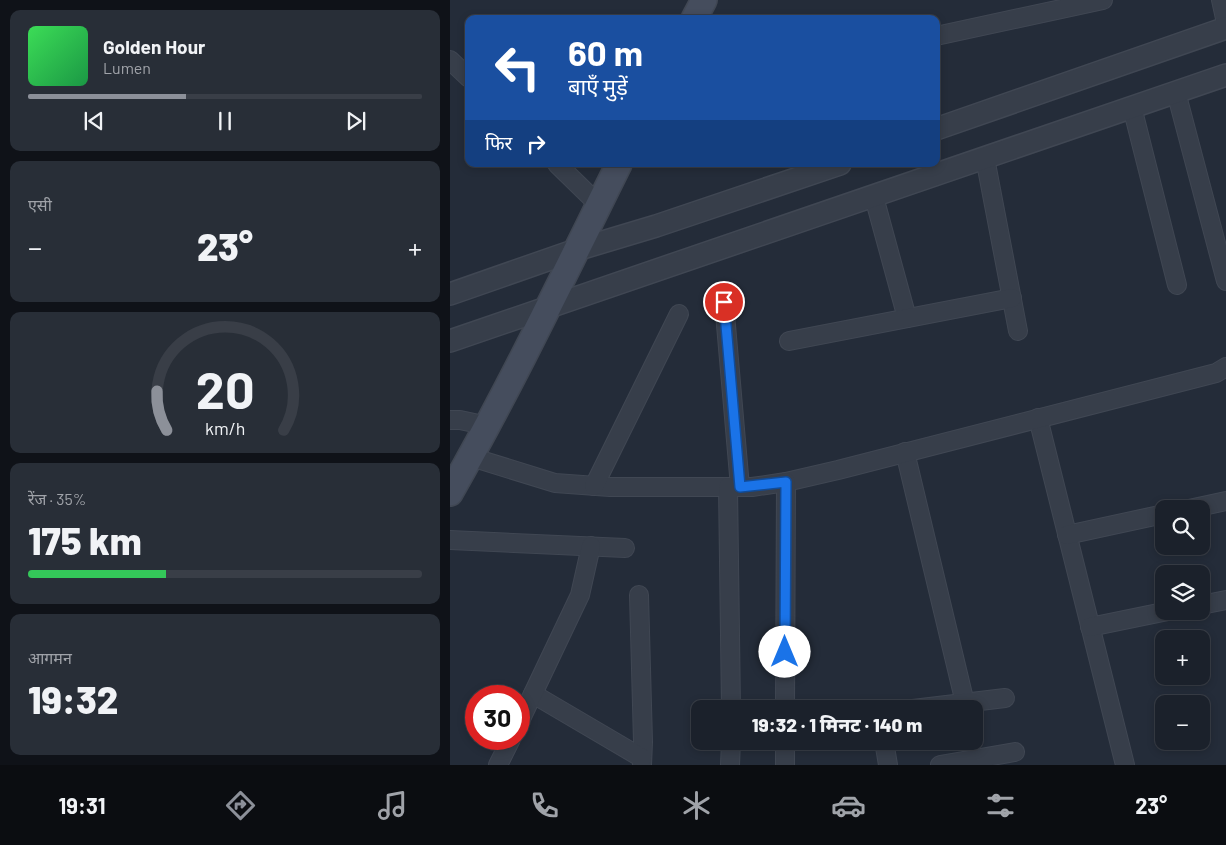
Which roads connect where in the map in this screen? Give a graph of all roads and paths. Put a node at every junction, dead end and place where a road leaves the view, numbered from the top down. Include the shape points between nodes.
1 (704, 0) edge
2 (1103, 0) edge
3 (1221, 0) edge
4 (696, 15) edge
5 (1226, 23) edge
6 (1226, 28) edge
7 (940, 35) edge
8 (450, 60) edge
9 (465, 74) edge
10 (1226, 75) edge
11 (1176, 92) junction
12 (1132, 107) junction
13 (940, 128) edge
14 (985, 158) junction
15 (560, 167) edge
16 (618, 167) edge
17 (831, 167) edge
18 (874, 197) junction
19 (599, 205) junction
20 (574, 255) junction
21 (1226, 281) edge
22 (1177, 285) dead end
23 (450, 294) edge
24 (1012, 298) junction
25 (553, 300) junction
26 (724, 302) dead end
27 (679, 314) dead end
28 (907, 318) junction
29 (1018, 331) dead end
30 (450, 341) edge
31 (788, 341) dead end
32 (1226, 367) edge
33 (1038, 418) junction
34 (450, 420) edge
35 (488, 426) junction
36 (905, 452) junction
37 (471, 457) junction
38 (786, 482) junction
39 (594, 486) junction
40 (734, 487) junction
41 (450, 493) edge
42 (1226, 501) edge
43 (1210, 504) edge
44 (1155, 516) edge
45 (1067, 535) junction
46 (450, 540) edge
47 (591, 546) junction
48 (625, 548) dead end
49 (639, 595) dead end
50 (1226, 600) edge
51 (1210, 603) edge
52 (1155, 614) edge
53 (1090, 627) junction
54 (533, 694) junction
55 (1004, 698) dead end
56 (530, 700) edge
57 (731, 700) edge
58 (785, 700) edge
59 (964, 700) edge
60 (983, 701) edge
61 (506, 750) edge
62 (731, 750) edge
63 (785, 750) edge
64 (886, 750) edge
65 (1015, 752) dead end
66 (642, 762) edge
67 (498, 765) edge
68 (730, 765) edge
69 (786, 765) edge
70 (888, 765) edge
71 (940, 765) edge
72 (1125, 765) edge

1 - 4 main road
2 - 7 street
3 - 5 street
6 - 13 street
8 - 9 street
10 - 11 street
11 - 12 street
11 - 21 street
12 - 14 street
12 - 22 street
14 - 18 street
14 - 24 street
15 - 19 street
16 - 19 main road
17 - 20 street
18 - 25 street
18 - 28 street
19 - 20 main road
20 - 23 street
20 - 25 main road
24 - 28 street
24 - 29 street
25 - 30 street
25 - 35 main road
26 - 40 street
27 - 39 street
28 - 31 street
32 - 33 street via 1216,373
33 - 36 street
33 - 45 street
34 - 35 street
35 - 37 main road
36 - 38 street
36 - 59 street
37 - 39 street via 555,483
37 - 41 main road
38 - 40 street
38 - 58 street
39 - 40 street
40 - 57 street
42 - 43 street
44 - 45 street
45 - 53 street
46 - 47 street
47 - 48 street
47 - 54 street via 580,595
49 - 66 street
50 - 51 street
52 - 53 street
53 - 72 street
54 - 56 street
54 - 66 street
55 - 60 street
61 - 67 street
62 - 68 street
63 - 69 street
64 - 70 street
65 - 71 street

